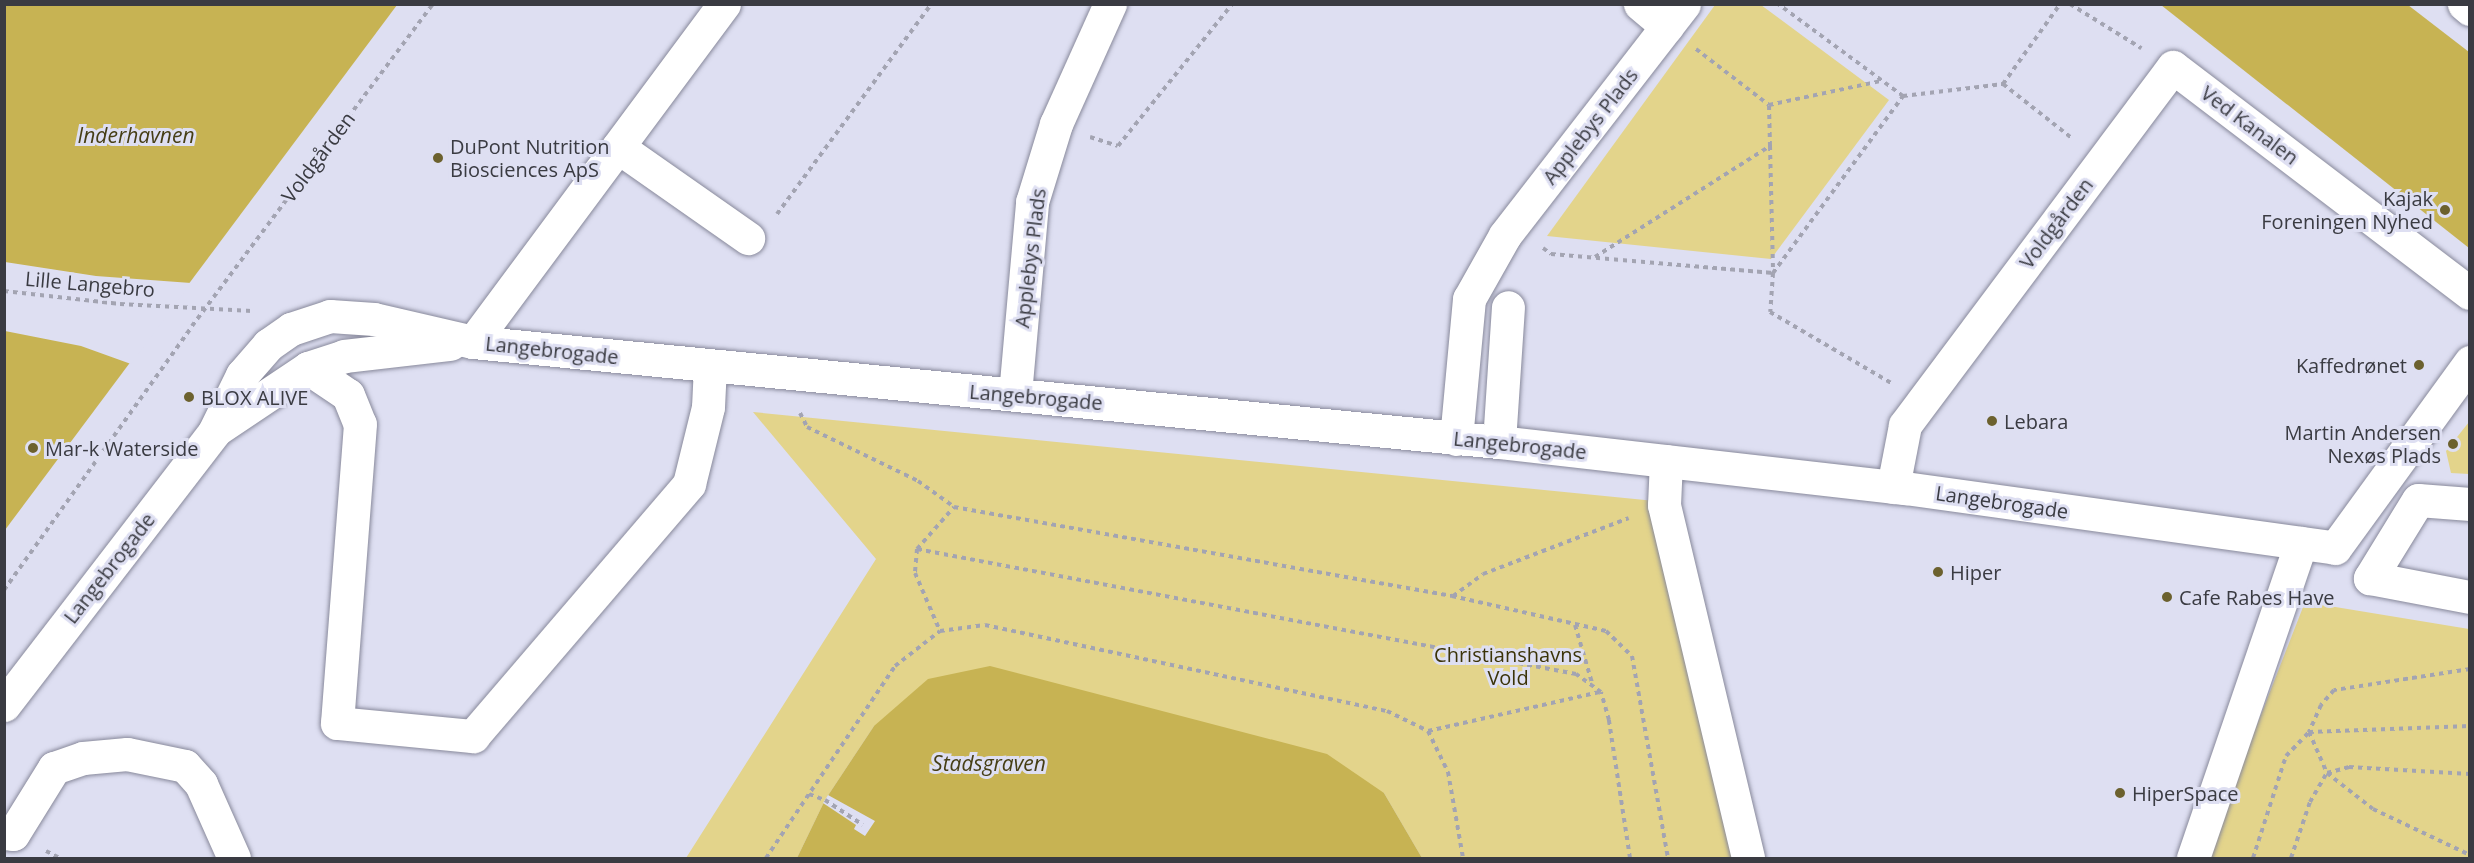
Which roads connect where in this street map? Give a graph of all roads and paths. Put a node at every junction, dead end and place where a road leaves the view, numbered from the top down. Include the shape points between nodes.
1 (432, 4) edge
2 (724, 4) edge
3 (931, 4) edge
4 (1110, 4) edge
5 (1232, 4) edge
6 (1640, 4) edge
7 (1778, 4) edge
8 (2060, 4) edge
9 (2070, 4) edge
10 (2464, 4) edge
11 (2469, 9) edge
12 (1675, 16) edge
13 (2173, 67) junction
14 (1881, 81) junction
15 (2003, 84) junction
16 (1903, 96) junction
17 (1769, 105) junction
18 (1056, 124) junction
19 (1770, 146) junction
20 (618, 147) junction
21 (2102, 162) junction
22 (1513, 225) junction
23 (748, 238) joint
24 (1594, 257) junction
25 (1773, 273) junction
26 (4, 291) edge
27 (2469, 293) edge
28 (1508, 307) dead end
29 (204, 309) junction
30 (473, 342) junction
31 (2469, 362) edge
32 (711, 366) junction
33 (308, 368) junction
34 (782, 375) junction
35 (1015, 394) junction
36 (1923, 402) junction
37 (214, 432) junction
38 (1456, 438) junction
39 (1499, 442) junction
40 (1666, 461) junction
41 (1893, 487) junction
42 (2469, 504) edge
43 (1664, 505) junction
44 (954, 507) junction
45 (2301, 543) junction
46 (917, 549) junction
47 (4, 590) edge
48 (1452, 596) junction
49 (2469, 597) edge
50 (1575, 624) junction
51 (940, 631) junction
52 (2469, 669) edge
53 (1593, 686) junction
54 (1600, 692) junction
55 (4, 705) edge
56 (2469, 726) edge
57 (1428, 731) junction
58 (2309, 732) junction
59 (2327, 773) junction
60 (2469, 774) edge
61 (809, 794) junction
62 (862, 825) dead end
63 (4, 833) edge
64 (2469, 855) edge
65 (234, 858) edge
66 (766, 858) edge
67 (1463, 858) edge
68 (1630, 858) edge
69 (1668, 858) edge
70 (1748, 858) edge
71 (2193, 858) edge
72 (2253, 858) edge
73 (2291, 858) edge

1 - 29 path, Voldgården
2 - 20 street
3 - 23 path via 766,229
4 - 18 street, Applebys Plads
5 - 18 path via 1118,146
6 - 12 street
7 - 14 path
8 - 15 path
9 - 13 path
10 - 11 street
12 - 17 path
12 - 22 street, Applebys Plads
13 - 21 street, Voldgården
13 - 27 street, Ved Kanalen
14 - 16 path
14 - 17 path
15 - 16 path
15 - 21 path
16 - 25 path
17 - 19 path
18 - 35 street, Applebys Plads via 1032,202
19 - 24 path
19 - 25 path
20 - 23 street
20 - 30 street
21 - 36 street, Voldgården
22 - 24 path via 1551,254
22 - 38 street, Applebys Plads via 1469,299
24 - 25 path
25 - 36 path via 1770,312
26 - 29 path, Lille Langebro
28 - 39 street
29 - 47 path, Voldgården
30 - 32 street, Langebrogade
30 - 33 street, Langebrogade via 344,356
30 - 37 street, Langebrogade via 353,315 312,321 291,329 262,352 242,375
31 - 45 street, Langebrogade via 2335,548
32 - 33 street via 708,407 689,484 472,736 337,723 360,424 348,395
32 - 34 street, Langebrogade
33 - 37 street, Langebrogade
34 - 35 street, Langebrogade
34 - 44 path via 807,427 918,481
35 - 38 street, Langebrogade
36 - 41 street, Voldgården via 1905,425
37 - 55 street, Langebrogade
38 - 39 street, Langebrogade
39 - 40 street, Langebrogade
40 - 41 street, Langebrogade
40 - 43 street
41 - 45 street, Langebrogade
42 - 49 street via 2418,500 2370,578
43 - 48 path via 1483,574
43 - 70 street
44 - 46 path
44 - 48 path
45 - 71 street
46 - 51 path via 915,573
46 - 53 path via 1576,674
48 - 50 path
50 - 53 path
50 - 69 path via 1606,631 1632,656
51 - 57 path via 985,625 1387,711
51 - 61 path via 895,666
52 - 58 path via 2334,690 2321,705
53 - 54 path
54 - 57 path
54 - 68 path via 1609,720
56 - 58 path
57 - 67 path via 1448,772
58 - 59 path
58 - 72 path via 2286,756
59 - 60 path via 2349,767
59 - 64 path via 2373,809
59 - 73 path via 2310,802
61 - 62 path
61 - 66 path
63 - 65 street via 13,834 54,768 83,758 127,754 185,766 201,784

